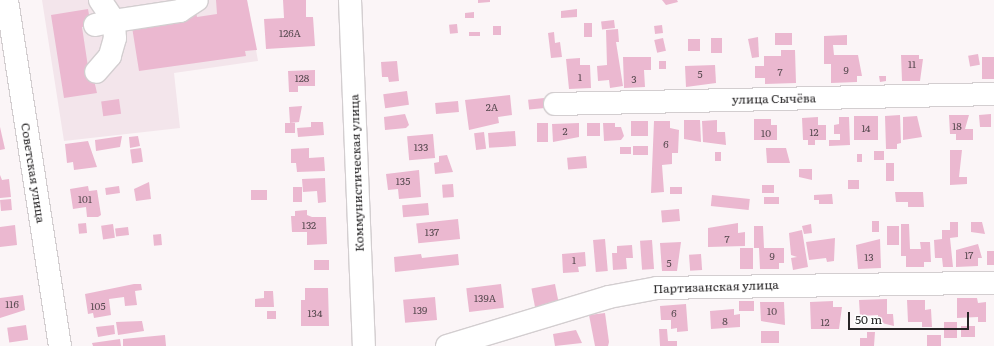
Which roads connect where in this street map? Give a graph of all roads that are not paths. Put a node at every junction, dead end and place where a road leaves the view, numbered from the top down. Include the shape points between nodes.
1 (7, 0) edge
2 (100, 0) edge
3 (196, 0) edge
4 (350, 0) edge
5 (104, 23) junction
6 (96, 72) dead end
7 (994, 94) edge
8 (555, 104) dead end
9 (994, 283) edge
10 (60, 346) edge
11 (364, 346) edge
12 (446, 346) edge

1 - 10 street, Советская улица
2 - 5 street
3 - 5 street via 180,11
4 - 11 street, Коммунистическая улица
5 - 6 street via 114,46
7 - 8 street, улица Сычёва
9 - 12 street, Партизанская улица via 657,288 609,298

